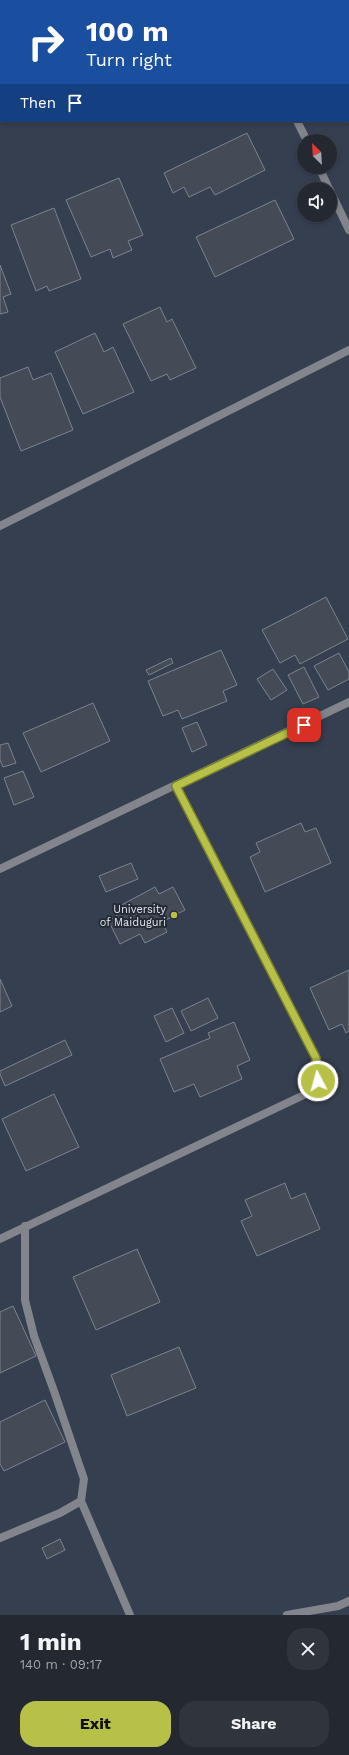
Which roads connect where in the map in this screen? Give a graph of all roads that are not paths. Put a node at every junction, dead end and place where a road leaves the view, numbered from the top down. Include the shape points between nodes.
1 (297, 122) edge
2 (303, 134) edge
3 (337, 205) edge
4 (349, 230) edge
5 (349, 350) edge
6 (0, 526) edge
7 (349, 702) edge
8 (176, 786) junction
9 (0, 869) edge
10 (25, 1226) junction
11 (0, 1239) edge
12 (80, 1501) junction
13 (0, 1538) edge
14 (349, 1601) edge
15 (130, 1615) edge
16 (287, 1615) edge

1 - 2 street
3 - 4 street
5 - 6 street
7 - 8 street
8 - 9 street
8 - 10 street via 316,1058 318,1081 308,1093
10 - 11 street
10 - 12 street via 25,1300 34,1336 84,1479
12 - 13 street via 60,1513
12 - 15 street
14 - 16 street via 338,1606

